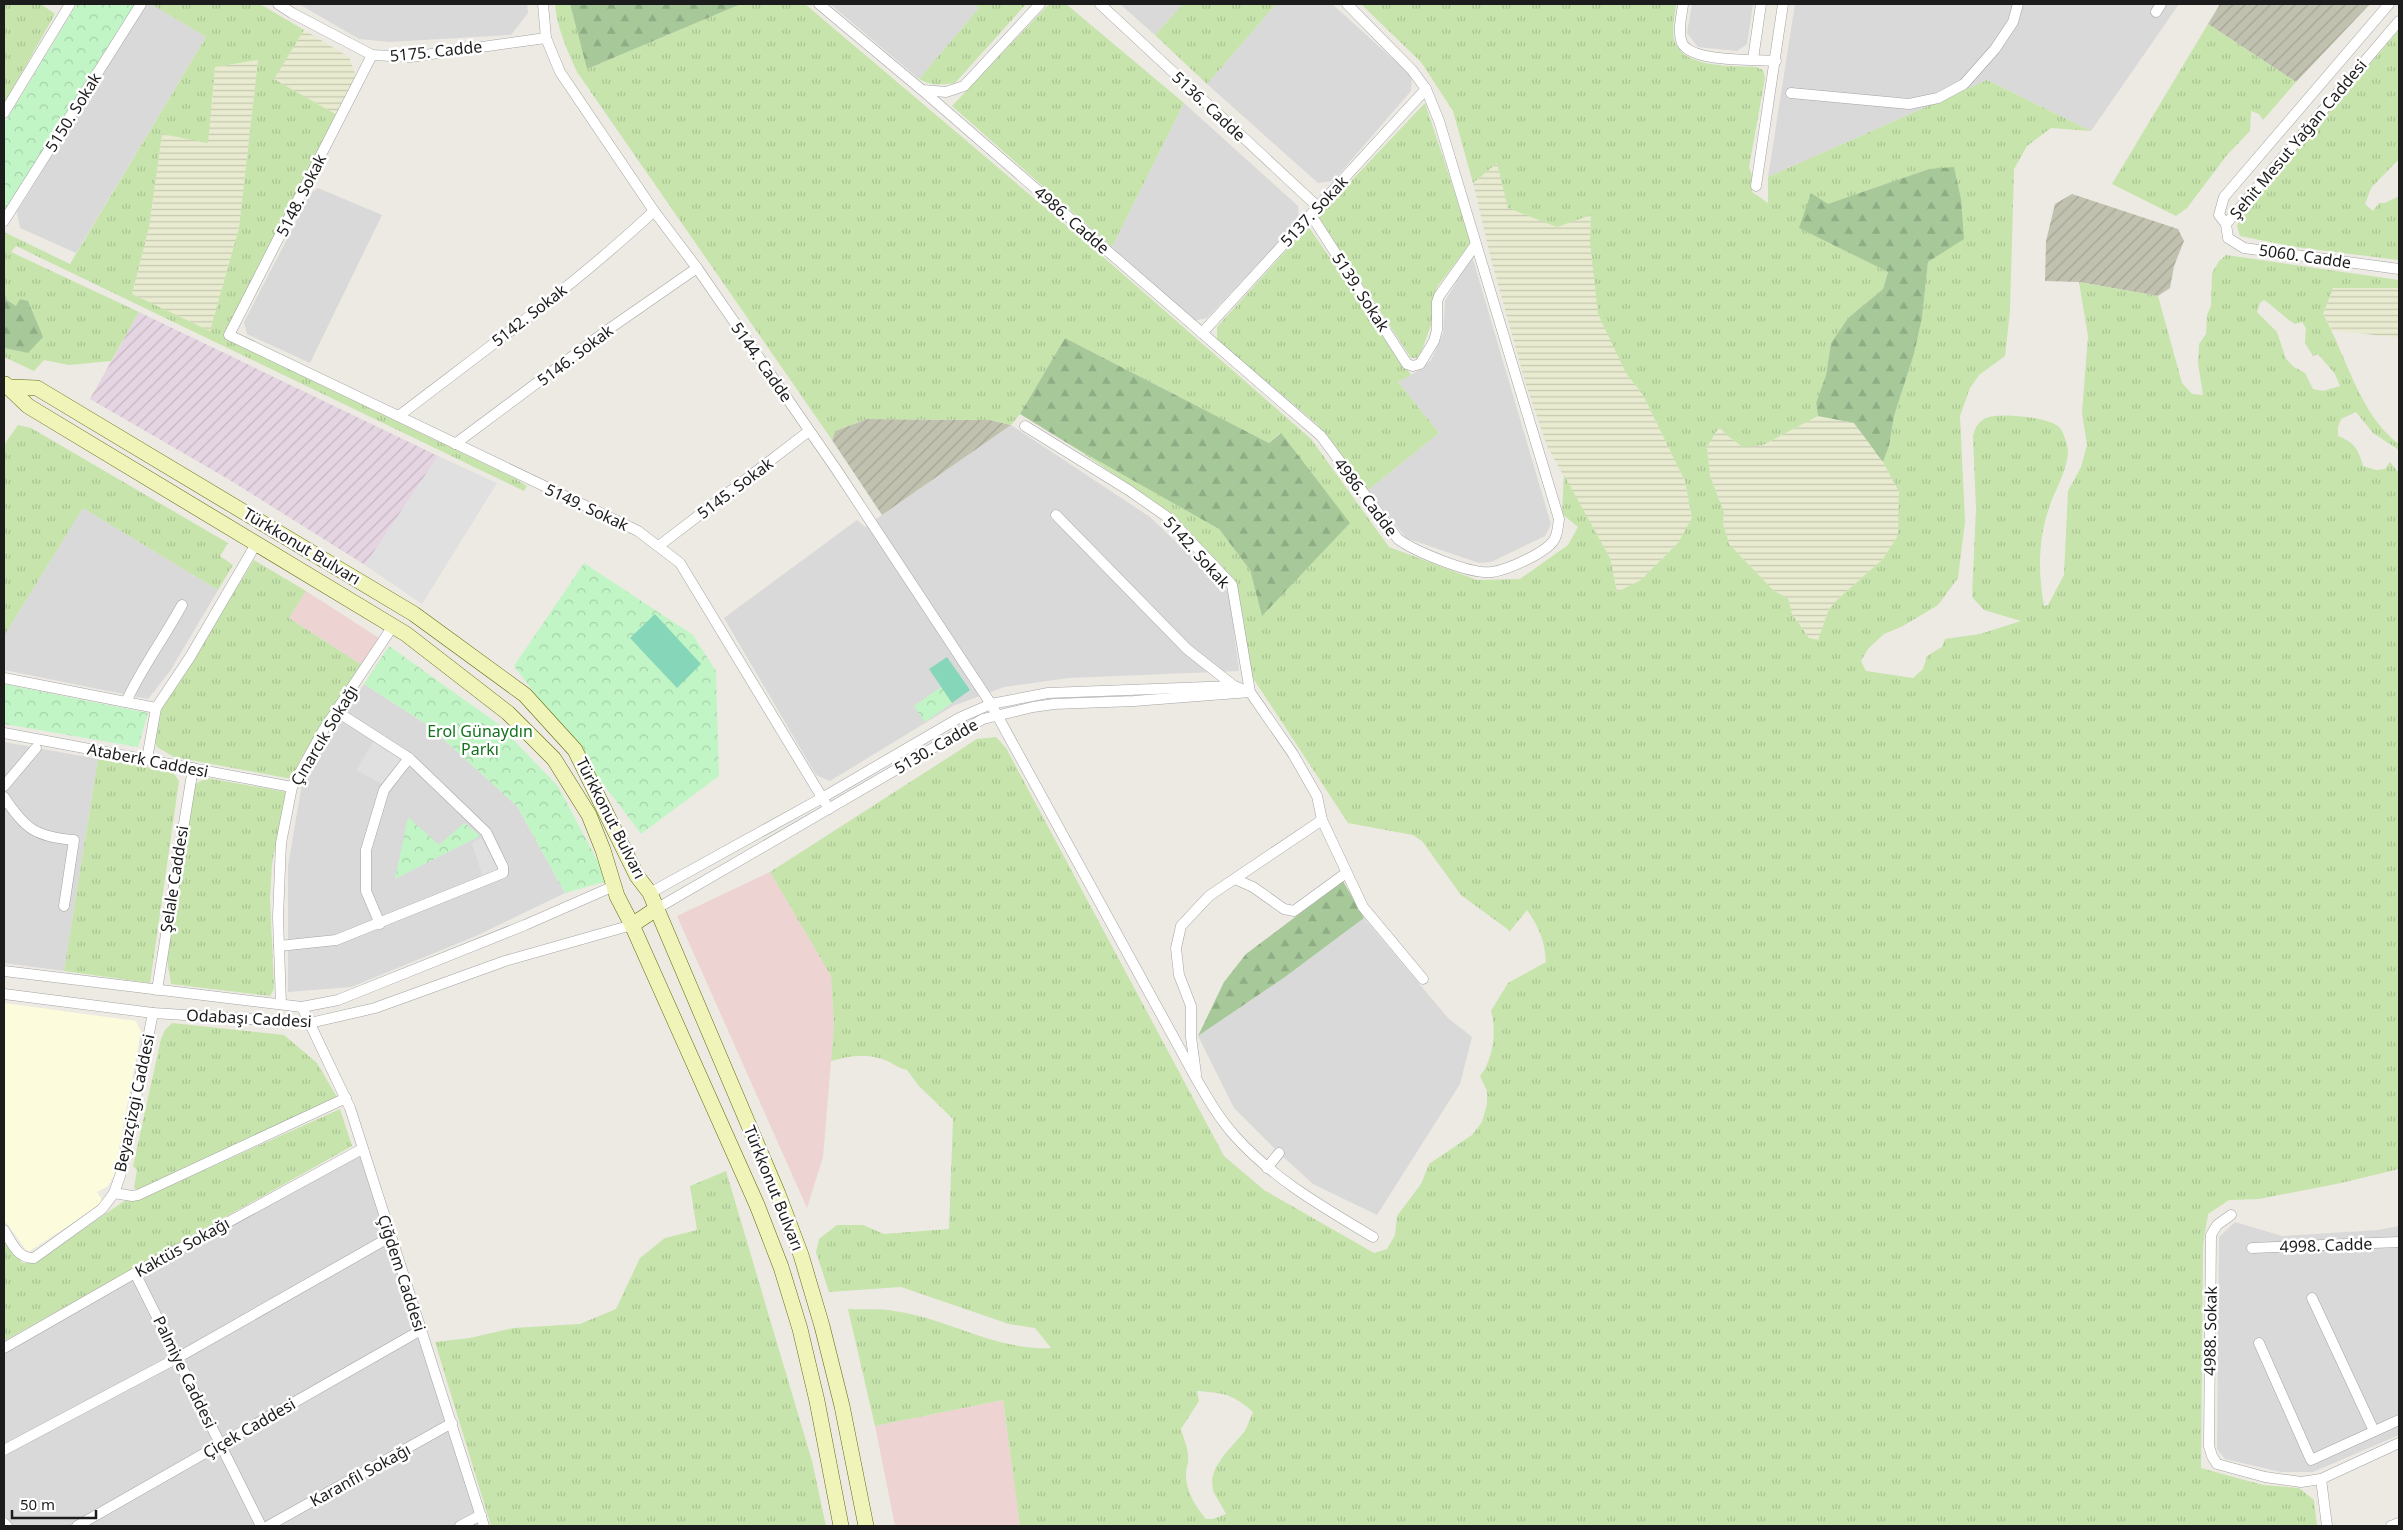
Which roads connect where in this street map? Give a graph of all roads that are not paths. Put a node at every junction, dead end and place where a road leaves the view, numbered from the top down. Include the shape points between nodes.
1 (70, 4) edge
2 (142, 4) edge
3 (278, 4) edge
4 (543, 4) edge
5 (819, 4) edge
6 (1040, 4) edge
7 (1100, 4) edge
8 (1347, 4) edge
9 (1683, 4) edge
10 (1761, 4) edge
11 (1784, 4) edge
12 (2018, 4) edge
13 (2389, 4) edge
14 (2399, 21) edge
15 (546, 38) junction
16 (372, 55) junction
17 (1753, 59) junction
18 (1776, 60) junction
19 (1426, 89) junction
20 (922, 90) junction
21 (1791, 93) dead end
22 (4, 113) edge
23 (1756, 186) dead end
24 (1318, 207) junction
25 (654, 211) junction
26 (1311, 215) junction
27 (4, 220) edge
28 (2226, 224) junction
29 (1476, 244) junction
30 (697, 268) junction
31 (2399, 269) edge
32 (1202, 332) junction
33 (229, 335) joint
34 (6, 389) edge
35 (400, 416) junction
36 (1025, 426) dead end
37 (809, 431) junction
38 (455, 444) junction
39 (1056, 515) dead end
40 (256, 544) junction
41 (660, 545) junction
42 (182, 605) dead end
43 (393, 626) junction
44 (4, 678) edge
45 (1234, 686) junction
46 (1250, 692) junction
47 (126, 702) junction
48 (992, 704) junction
49 (156, 708) junction
50 (336, 711) junction
51 (996, 715) junction
52 (4, 733) edge
53 (36, 748) dead end
54 (409, 758) junction
55 (147, 759) junction
56 (193, 768) junction
57 (4, 786) edge
58 (292, 787) junction
59 (4, 797) edge
60 (822, 798) junction
61 (829, 809) junction
62 (1322, 820) junction
63 (1346, 873) junction
64 (637, 876) junction
65 (1235, 879) junction
66 (614, 886) junction
67 (650, 892) junction
68 (64, 906) dead end
69 (656, 909) junction
70 (380, 924) junction
71 (632, 924) junction
72 (279, 946) junction
73 (4, 971) edge
74 (1423, 979) dead end
75 (157, 990) junction
76 (4, 994) edge
77 (281, 1004) junction
78 (302, 1007) junction
79 (153, 1013) junction
80 (310, 1023) junction
81 (1197, 1080) junction
82 (346, 1098) junction
83 (362, 1149) junction
84 (1279, 1153) dead end
85 (1268, 1168) junction
86 (114, 1192) junction
87 (2231, 1215) dead end
88 (4, 1230) edge
89 (390, 1237) junction
90 (1374, 1237) dead end
91 (2399, 1242) edge
92 (2252, 1248) dead end
93 (135, 1273) junction
94 (2312, 1298) dead end
95 (421, 1330) junction
96 (2259, 1343) dead end
97 (4, 1348) edge
98 (179, 1357) junction
99 (2399, 1420) edge
100 (452, 1424) junction
101 (2374, 1432) junction
102 (221, 1444) junction
103 (2399, 1444) edge
104 (4, 1450) edge
105 (2321, 1479) junction
106 (481, 1515) junction
107 (2399, 1522) edge
108 (4, 1523) edge
109 (6, 1526) edge
110 (77, 1526) edge
111 (261, 1526) edge
112 (268, 1526) edge
113 (460, 1526) edge
114 (484, 1526) edge
115 (841, 1526) edge
116 (866, 1526) edge
117 (2328, 1526) edge
118 (2391, 1526) edge

1 - 22 street
2 - 27 street, 5150. Sokak
3 - 16 street, 5175. Cadde
4 - 15 street, 5144. Cadde
5 - 20 street, 4986. Cadde
6 - 20 street via 964,86 946,92
7 - 24 street, 5136. Cadde
8 - 19 street, 4986. Cadde via 1412,70
9 - 17 street via 1680,32 1682,43 1688,50 1705,56
10 - 17 street
11 - 18 street
12 - 21 street via 2013,22 1995,49 1964,84 1938,98 1909,104
13 - 28 street, Şehit Mesut Yağan Caddesi via 2224,197 2219,215
14 - 28 street, Şehit Mesut Yağan Caddesi
15 - 16 street, 5175. Cadde via 410,56
15 - 25 street, 5144. Cadde via 560,72
16 - 33 street, 5148. Sokak
17 - 18 street
18 - 23 street
19 - 24 street, 5137. Sokak
19 - 29 street, 4986. Cadde via 1439,121
20 - 32 street, 4986. Cadde
24 - 26 street, 5137. Sokak
25 - 30 street, 5144. Cadde
25 - 35 street, 5142. Sokak via 552,299
26 - 29 street, 5139. Sokak via 1407,364 1413,366 1420,364 1434,341 1439,296
26 - 32 street, 5137. Sokak
28 - 31 street, 5060. Cadde via 2228,238 2244,248
29 - 32 street, 4986. Cadde via 1559,519 1555,539 1537,555 1492,572 1475,571 1411,549 1398,539 1321,436
30 - 37 street, 5144. Cadde
30 - 38 street, 5146. Sokak via 609,328
33 - 35 street, 5149. Sokak
34 - 40 street, Türkkonut Bulvarı via 28,406
34 - 64 street, Türkkonut Bulvarı via 37,388 414,614 525,695 575,750
35 - 38 street, 5149. Sokak
36 - 46 street, 5142. Sokak via 1170,519 1232,585
37 - 41 street, 5145. Sokak
37 - 48 street, 5144. Cadde
38 - 41 street, 5149. Sokak via 638,531
39 - 45 street via 1187,648
40 - 43 street, Türkkonut Bulvarı
40 - 49 street via 190,658
41 - 60 street, 5149. Sokak via 680,562
42 - 47 street
43 - 50 street, Çınarcık Sokağı
43 - 66 street, Türkkonut Bulvarı via 508,713 554,759 589,815
44 - 47 street
45 - 46 street
45 - 48 street, 5130. Cadde via 1048,693
46 - 51 street, 5130. Cadde via 1134,702 1054,704
46 - 62 street via 1293,754 1317,796
47 - 49 street
48 - 51 street, 5144. Cadde
48 - 60 street, 5130. Cadde via 959,718
49 - 55 street
50 - 54 street
50 - 58 street, Çınarcık Sokağı
51 - 61 street, 5130. Cadde via 969,726
51 - 81 street, 5144. Cadde
52 - 55 street, Ataberk Caddesi
53 - 57 street
54 - 70 street via 384,790 366,850 366,891
54 - 70 street via 486,832 503,867 503,874
55 - 56 street, Ataberk Caddesi
56 - 58 street, Ataberk Caddesi
56 - 75 street, Şelale Caddesi
58 - 72 street, Çınarcık Sokağı via 281,843
59 - 68 street via 23,823 48,838 74,840
60 - 61 street, 5149. Sokak
60 - 67 street, 5130. Cadde
61 - 69 street, 5130. Cadde
62 - 63 street
62 - 65 street
63 - 65 street via 1294,911 1284,909 1253,887
63 - 74 street via 1363,907
64 - 66 street
64 - 67 street, Türkkonut Bulvarı
65 - 81 street via 1194,910 1181,926 1176,948 1179,975 1191,1006 1191,1037
66 - 71 street, Türkkonut Bulvarı
66 - 78 street, Odabaşı Caddesi via 338,1000
67 - 69 street, Türkkonut Bulvarı
69 - 71 street
69 - 116 street, Türkkonut Bulvarı via 778,1194 800,1255 840,1398
70 - 72 street via 336,940
71 - 80 street, Odabaşı Caddesi via 505,960 375,1008
71 - 115 street, Türkkonut Bulvarı via 757,1205 781,1267 815,1392
72 - 77 street, Çınarcık Sokağı
73 - 75 street, Odabaşı Caddesi
75 - 77 street, Odabaşı Caddesi
76 - 79 street, Odabaşı Caddesi
77 - 78 street, Odabaşı Caddesi
78 - 80 street, Çiğdem Caddesi
79 - 80 street, Odabaşı Caddesi
79 - 86 street, Beyazçizgi Caddesi via 121,1174
80 - 82 street, Çiğdem Caddesi
81 - 85 street, 5144. Cadde via 1233,1135
82 - 83 street, Çiğdem Caddesi
82 - 86 street via 138,1195
83 - 89 street, Çiğdem Caddesi
83 - 93 street, Kaktüs Sokağı
84 - 85 street
85 - 90 street, 5144. Cadde via 1306,1198
86 - 88 street, Beyazçizgi Caddesi via 102,1209 34,1258 27,1259 19,1254
87 - 105 street, 4988. Sokak via 2217,1225 2211,1235 2209,1446 2212,1456 2217,1464 2265,1477 2301,1482
89 - 95 street, Çiğdem Caddesi
89 - 98 street
91 - 92 street, 4998. Cadde
93 - 97 street, Kaktüs Sokağı
93 - 98 street, Palmiye Caddesi
94 - 101 street
95 - 100 street, Çiğdem Caddesi
95 - 102 street, Çiçek Caddesi
96 - 101 street via 2311,1460
98 - 102 street, Palmiye Caddesi
98 - 104 street
99 - 101 street
100 - 106 street, Çiğdem Caddesi
100 - 112 street, Karanfil Sokağı
102 - 110 street, Çiçek Caddesi
102 - 111 street, Palmiye Caddesi
103 - 105 street
105 - 117 street
106 - 113 street
106 - 114 street, Çiğdem Caddesi
107 - 118 street
108 - 109 street

